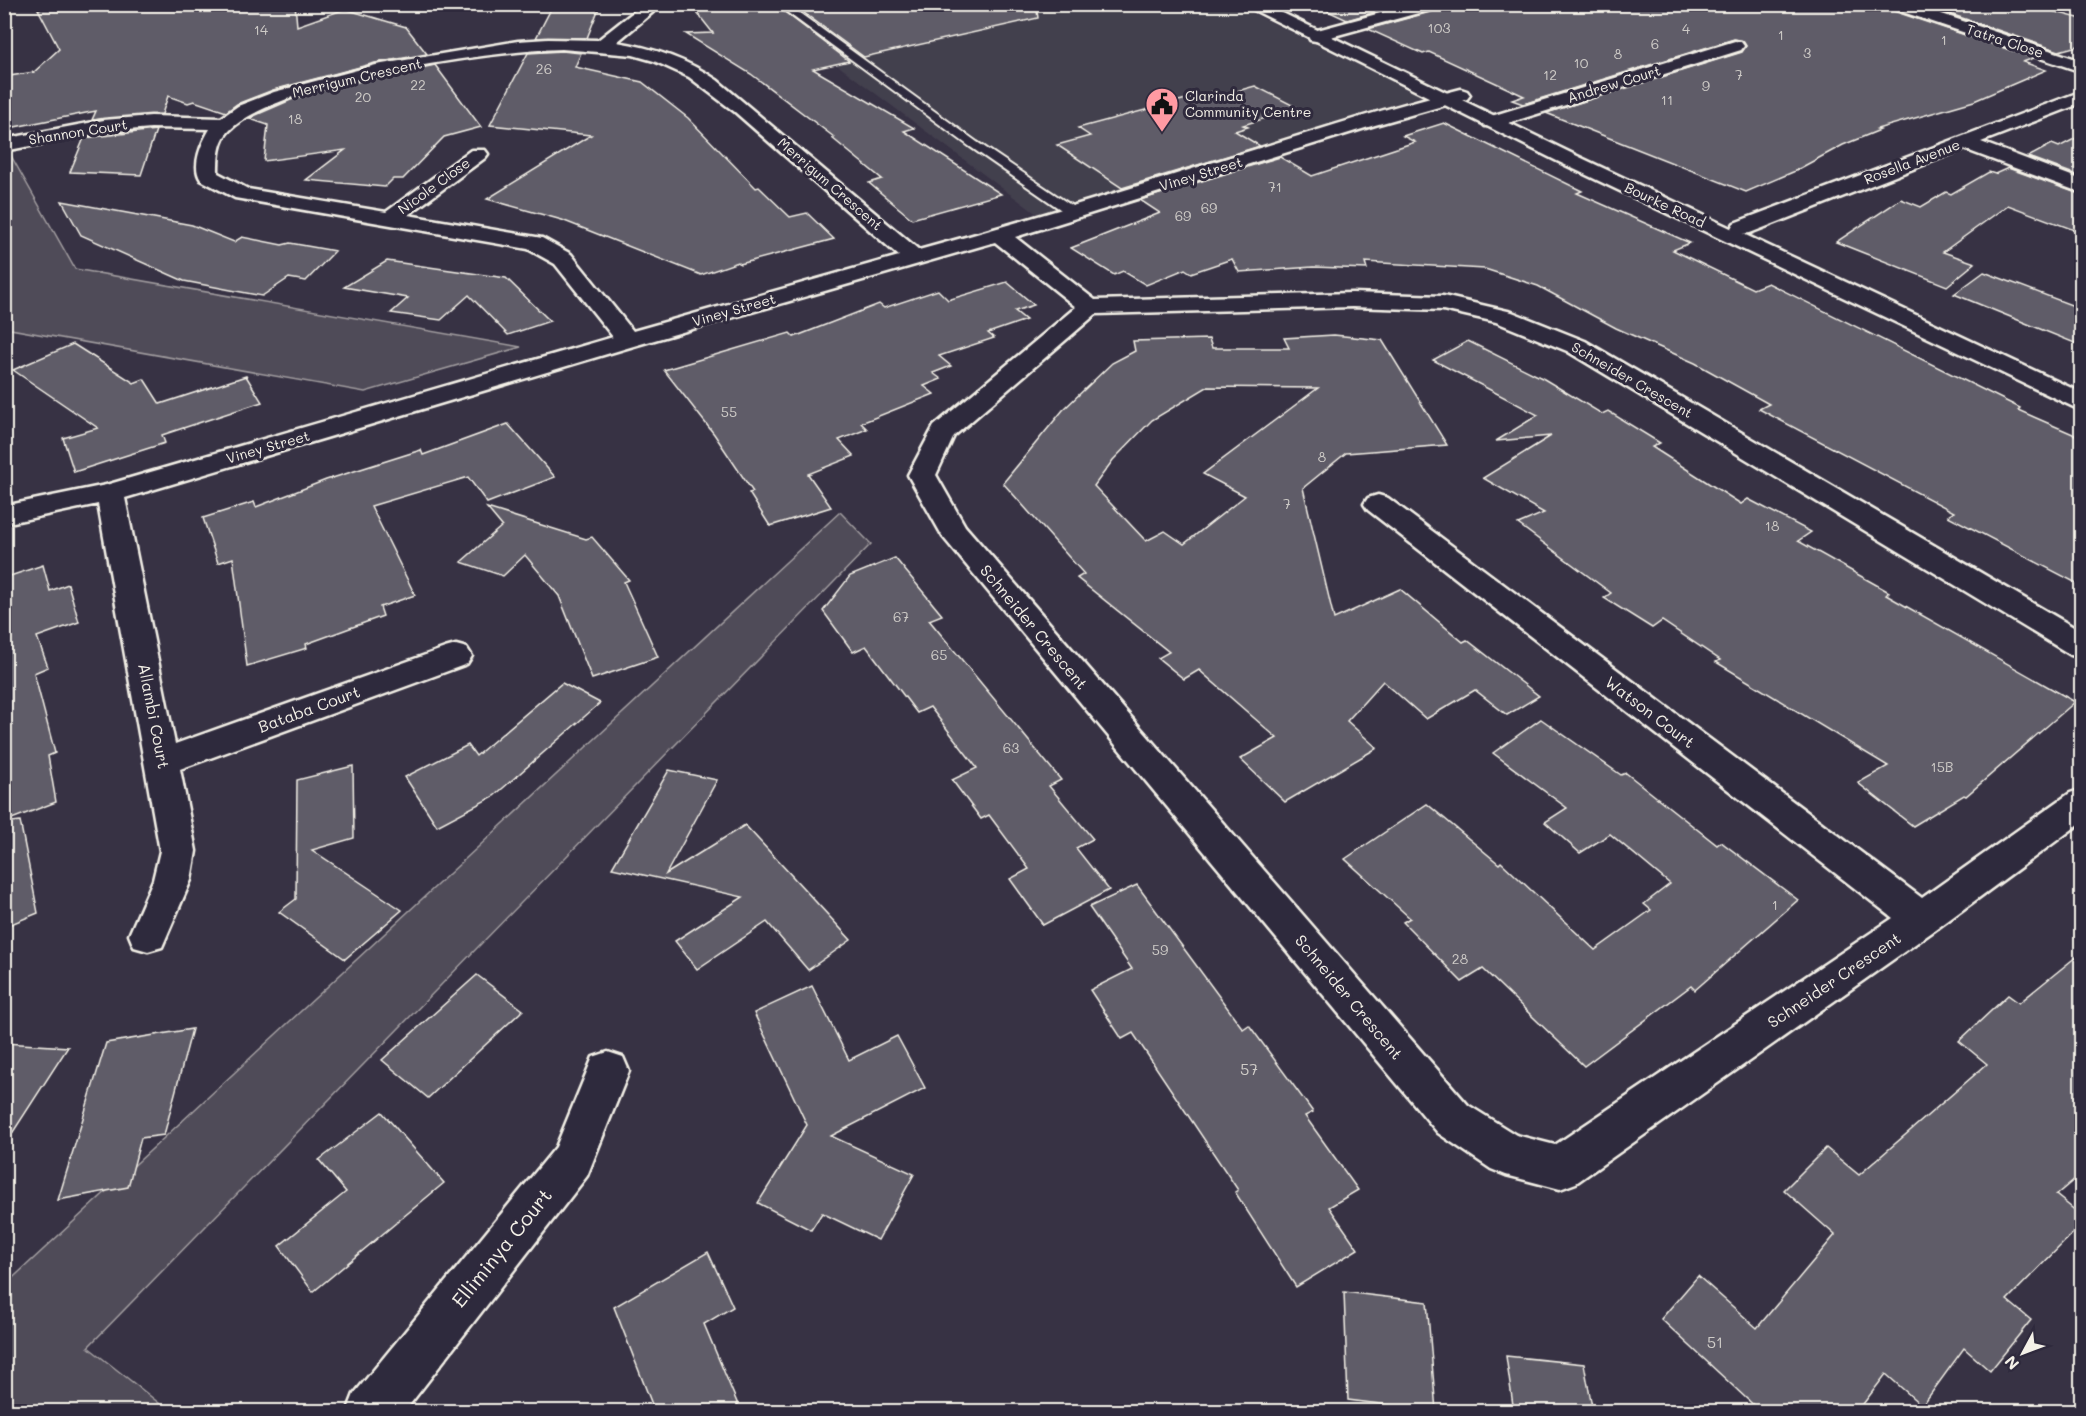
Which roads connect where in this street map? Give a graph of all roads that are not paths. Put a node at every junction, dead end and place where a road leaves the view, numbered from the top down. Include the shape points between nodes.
1 (780, 4) edge
2 (1250, 4) edge
3 (1271, 4) edge
4 (1434, 4) edge
5 (1894, 4) edge
6 (647, 9) dead end
7 (1323, 34) junction
8 (603, 45) junction
9 (1735, 46) dead end
10 (2082, 67) edge
11 (2082, 96) edge
12 (1454, 97) junction
13 (1499, 119) junction
14 (224, 124) junction
15 (1964, 141) junction
16 (4, 145) edge
17 (478, 154) dead end
18 (2082, 187) edge
19 (1074, 213) junction
20 (391, 218) junction
21 (1734, 231) junction
22 (998, 234) junction
23 (915, 258) junction
24 (1090, 307) junction
25 (628, 340) junction
26 (2079, 389) edge
27 (110, 493) junction
28 (1378, 504) dead end
29 (4, 515) edge
30 (2082, 647) edge
31 (456, 656) dead end
32 (162, 762) junction
33 (2082, 803) edge
34 (1922, 919) junction
35 (148, 935) dead end
36 (608, 1071) dead end
37 (372, 1412) edge

1 - 19 lane
2 - 7 street, Bourke Road
3 - 7 street, Bourke Road
4 - 7 street
5 - 10 street, Tatra Close
6 - 8 street
7 - 12 street, Bourke Road
8 - 14 street, Merrigum Crescent via 549,44 434,59 309,86 252,106
8 - 23 street, Merrigum Crescent via 661,58 711,82
9 - 13 street, Andrew Court
11 - 15 street, Rosella Avenue
12 - 13 street, Bourke Road
12 - 19 street, Viney Street
13 - 21 street, Bourke Road
14 - 16 street, Shannon Court via 151,122 104,126
14 - 20 street, Merrigum Crescent via 208,148 208,176 242,194
15 - 18 street
15 - 21 street, Rosella Avenue
17 - 20 street, Nicole Close
19 - 22 street, Viney Street
20 - 25 street, Merrigum Crescent via 534,243 563,259
21 - 26 street, Bourke Road
22 - 23 street, Viney Street
22 - 24 street
23 - 25 street, Viney Street
24 - 30 street, Schneider Crescent via 1352,300 1443,303 1504,317 1576,346
24 - 34 street, Schneider Crescent via 943,432 922,475 953,531 1453,1119 1506,1154 1560,1168
25 - 27 street, Viney Street
27 - 29 street, Viney Street
27 - 32 street, Allambi Court
28 - 34 street, Watson Court
31 - 32 street, Bataba Court
32 - 35 street, Allambi Court via 178,851 172,880
33 - 34 street, Schneider Crescent
36 - 37 street, Elliminya Court via 572,1161

